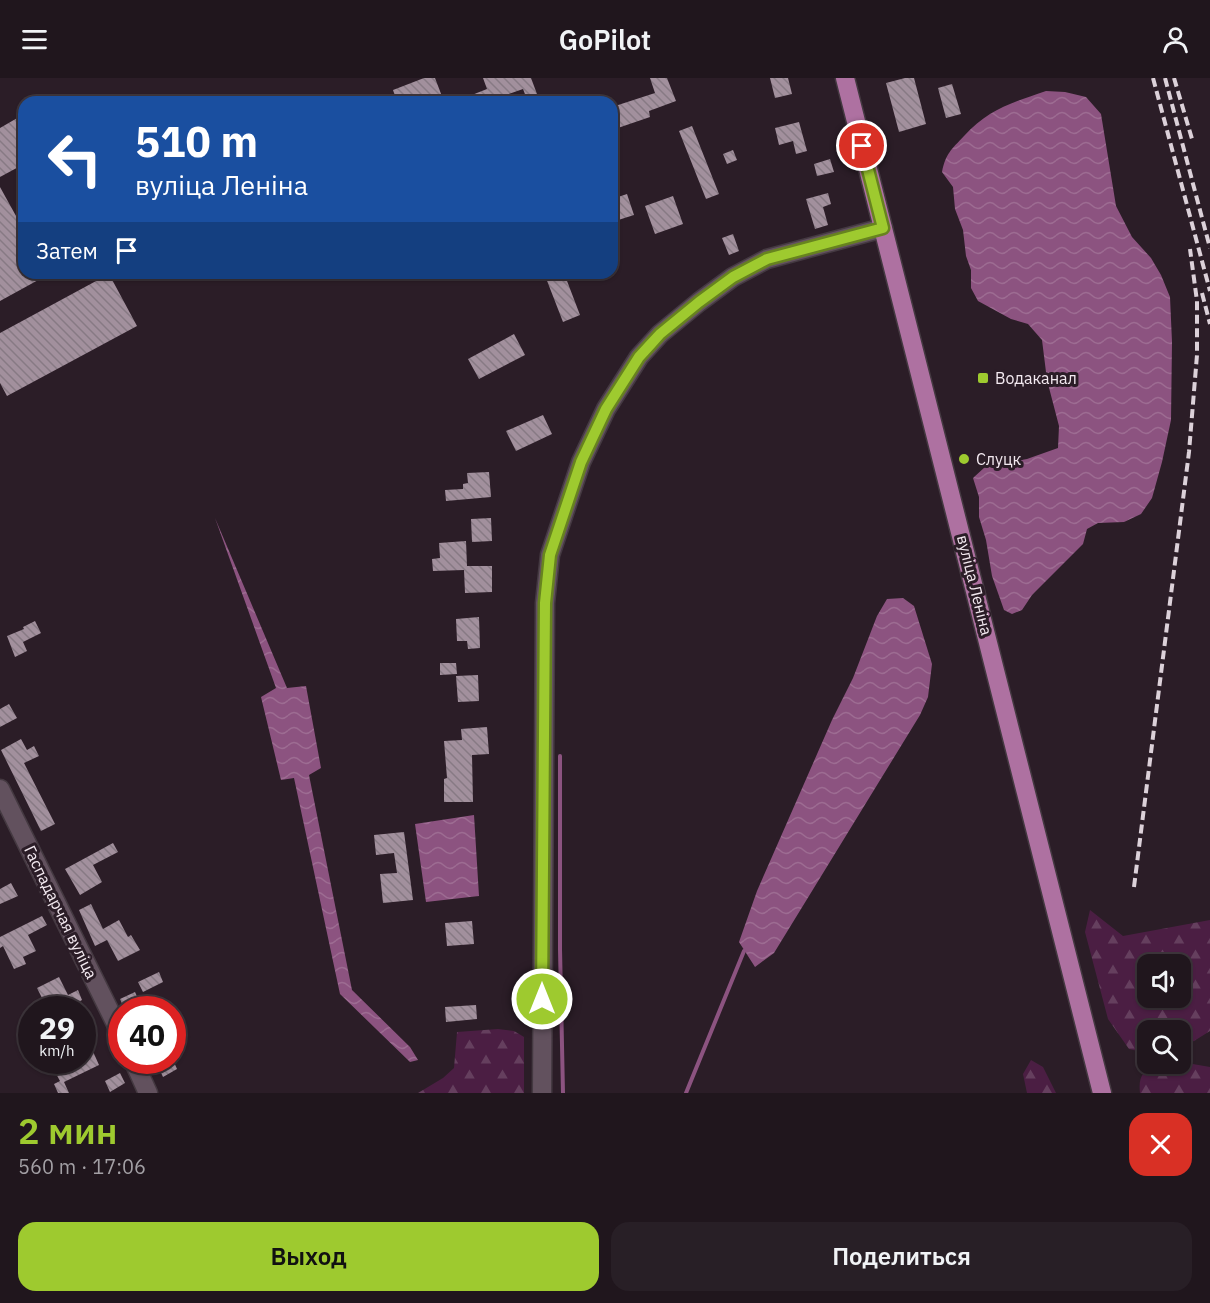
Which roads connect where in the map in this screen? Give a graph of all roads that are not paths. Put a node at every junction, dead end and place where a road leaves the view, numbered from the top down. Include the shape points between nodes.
1 (845, 78) edge
2 (883, 228) junction
3 (0, 789) edge
4 (108, 1008) edge
5 (139, 1074) edge
6 (148, 1093) edge
7 (542, 1093) edge
8 (1102, 1093) edge

1 - 2 main road, вуліца Леніна
2 - 7 street via 767,259 699,302 639,357 606,409 581,462 550,555 545,603
2 - 8 main road, вуліца Леніна
3 - 4 street, Гаспадарчая вуліца
5 - 6 street

